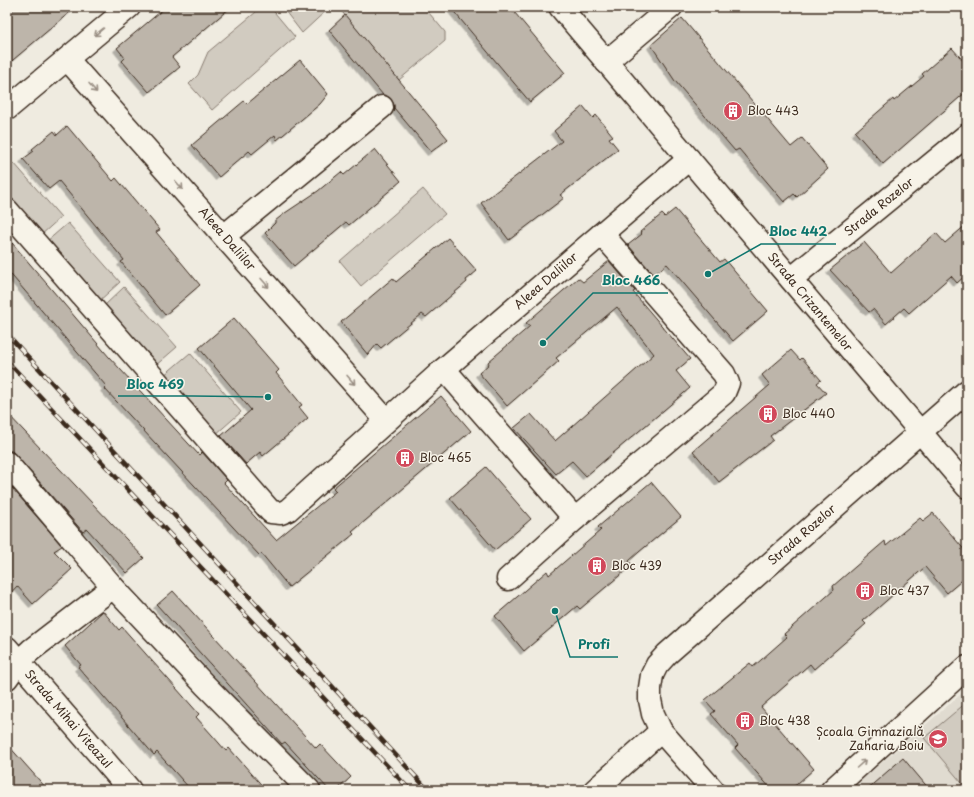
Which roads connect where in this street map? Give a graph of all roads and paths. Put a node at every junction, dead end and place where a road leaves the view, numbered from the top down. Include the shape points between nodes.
1 (129, 7) edge
2 (560, 7) edge
3 (671, 7) edge
4 (67, 59) junction
5 (606, 62) junction
6 (7, 108) edge
7 (382, 108) dead end
8 (967, 135) edge
9 (689, 159) junction
10 (7, 210) edge
11 (602, 234) junction
12 (224, 236) junction
13 (791, 279) junction
14 (444, 369) junction
15 (967, 391) edge
16 (386, 420) junction
17 (920, 431) junction
18 (7, 464) edge
19 (967, 487) edge
20 (575, 519) junction
21 (508, 579) dead end
22 (113, 587) junction
23 (11, 662) edge
24 (967, 667) edge
25 (660, 732) junction
26 (130, 790) edge
27 (309, 790) edge
28 (595, 790) edge
29 (713, 790) edge
30 (832, 790) edge

1 -> 4 main road
2 - 5 main road, Strada Crizantemelor
3 - 5 main road
4 - 6 main road
4 -> 12 main road, Aleea Daliilor
5 - 9 main road, Strada Crizantemelor
7 - 12 main road
8 - 13 main road, Strada Rozelor
9 - 11 main road, Aleea Daliilor
9 - 13 main road, Strada Crizantemelor
10 - 16 main road, Aleea Daliilor via 271,512 281,513 288,510
11 - 14 main road, Aleea Daliilor
11 - 20 main road via 724,374 728,384 724,393
12 -> 16 main road, Aleea Daliilor
13 - 17 main road, Strada Crizantemelor
14 - 16 main road, Aleea Daliilor
14 - 20 main road
15 - 17 main road, Strada Rozelor
17 - 19 main road, Strada Crizantemelor
17 - 25 main road, Strada Rozelor via 657,665 652,675 650,700
18 - 22 main road
20 - 21 main road
22 - 23 main road
22 - 27 main road
23 - 26 main road, Strada Mihai Viteazul
30 -> 24 main road
25 - 28 main road
25 - 29 main road

